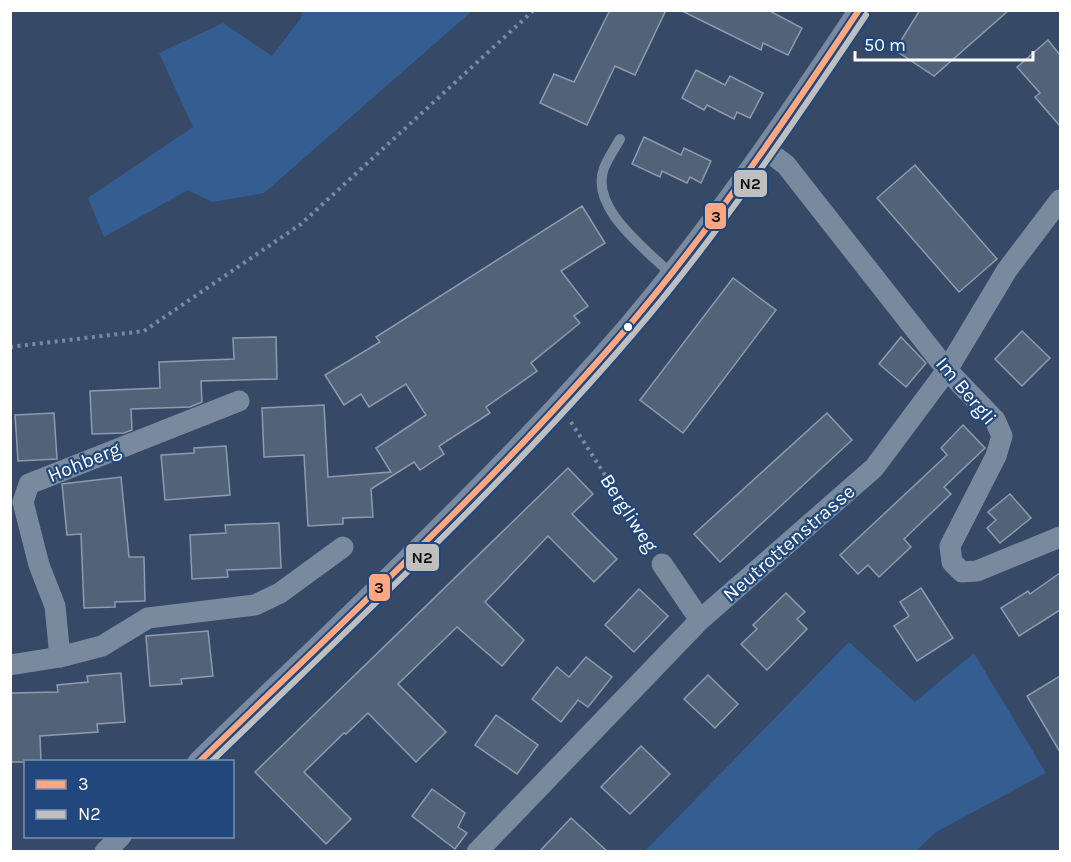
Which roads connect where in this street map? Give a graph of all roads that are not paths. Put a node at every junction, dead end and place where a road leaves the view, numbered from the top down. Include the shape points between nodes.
1 (859, 10) edge
2 (620, 139) dead end
3 (765, 150) junction
4 (1060, 200) edge
5 (671, 274) junction
6 (947, 369) junction
7 (239, 401) dead end
8 (17, 500) edge
9 (1060, 537) edge
10 (343, 547) dead end
11 (662, 564) road end
12 (700, 620) junction
13 (60, 657) junction
14 (10, 665) edge
15 (200, 760) edge
16 (120, 838) edge
17 (105, 852) edge
18 (477, 852) edge

1 - 3 street
2 - 5 lane via 604,169 601,185 605,202
3 - 5 street
3 - 6 street, Im Bergli via 786,165
4 - 6 street, Neutrottenstrasse via 1007,270
5 - 15 street via 560,404 493,475
6 - 9 street, Im Bergli via 995,420 1002,436 951,546 952,562 962,572 977,571
6 - 12 street, Neutrottenstrasse via 874,468
7 - 8 street, Hohberg via 29,484
8 - 13 street, Hohberg via 55,606
10 - 13 street via 255,605 147,618 102,646
11 - 12 street, Bergliweg
12 - 18 street, Neutrottenstrasse
13 - 14 street
16 - 17 street

